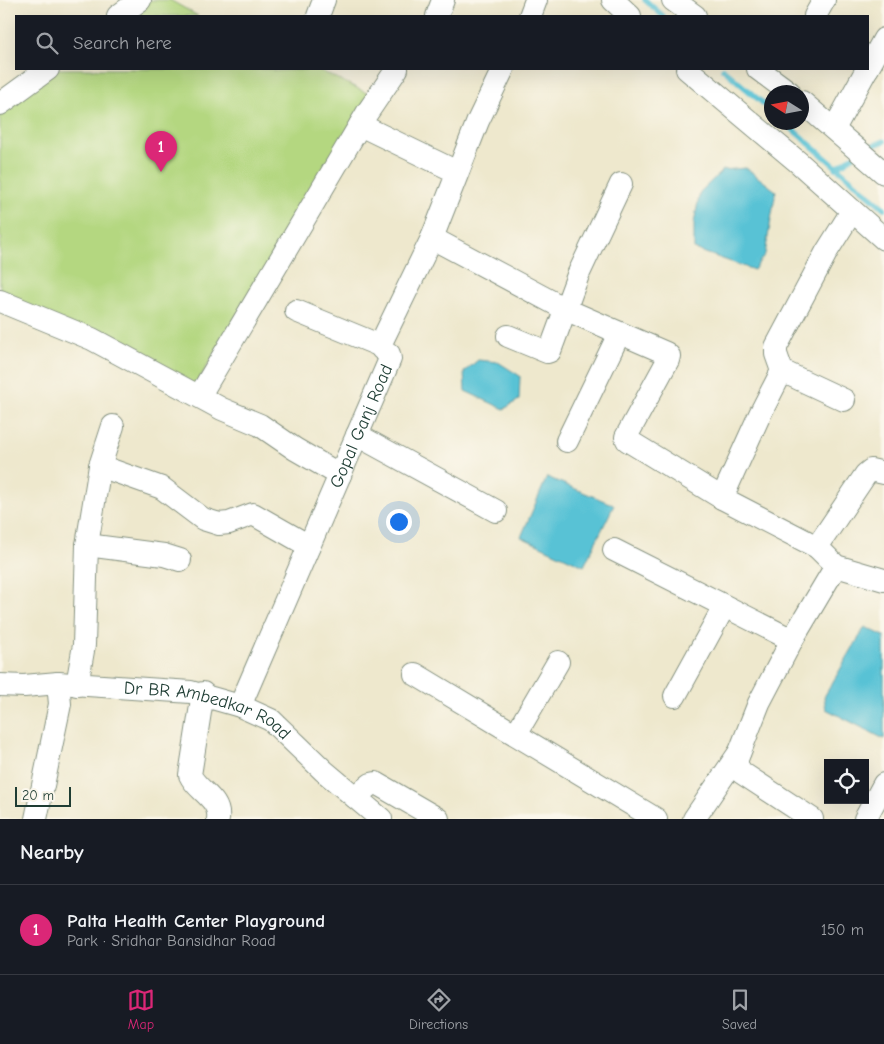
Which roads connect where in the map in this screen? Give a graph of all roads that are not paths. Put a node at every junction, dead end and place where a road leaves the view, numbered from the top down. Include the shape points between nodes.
1 (140, 0) edge
2 (324, 0) edge
3 (444, 0) edge
4 (536, 0) edge
5 (612, 0) edge
6 (673, 0) edge
7 (824, 0) edge
8 (119, 15) edge
9 (318, 15) edge
10 (437, 15) edge
11 (530, 15) edge
12 (629, 15) edge
13 (694, 15) edge
14 (816, 15) edge
15 (884, 39) edge
16 (869, 66) edge
17 (47, 70) edge
18 (396, 70) edge
19 (503, 70) edge
20 (688, 70) edge
21 (760, 70) edge
22 (867, 70) edge
23 (785, 82) edge
24 (0, 104) edge
25 (809, 108) edge
26 (360, 124) junction
27 (834, 129) junction
28 (457, 172) junction
29 (884, 174) edge
30 (621, 184) dead end
31 (852, 211) junction
32 (432, 238) junction
33 (884, 239) edge
34 (0, 301) edge
35 (566, 309) junction
36 (296, 311) dead end
37 (619, 334) junction
38 (508, 336) dead end
39 (381, 346) junction
40 (782, 371) junction
41 (200, 395) junction
42 (844, 400) dead end
43 (113, 426) dead end
44 (357, 435) junction
45 (568, 441) dead end
46 (100, 466) junction
47 (884, 473) edge
48 (340, 475) junction
49 (722, 498) junction
50 (496, 511) dead end
51 (87, 545) junction
52 (310, 546) junction
53 (817, 547) junction
54 (614, 550) dead end
55 (180, 560) dead end
56 (836, 566) junction
57 (884, 580) edge
58 (724, 607) junction
59 (792, 640) junction
60 (558, 662) dead end
61 (415, 674) dead end
62 (67, 684) junction
63 (0, 685) edge
64 (203, 693) junction
65 (675, 696) dead end
66 (240, 706) junction
67 (516, 734) junction
68 (739, 753) junction
69 (884, 784) edge
70 (355, 797) junction
71 (36, 819) edge
72 (218, 819) edge
73 (381, 819) edge
74 (438, 819) edge
75 (656, 819) edge
76 (694, 819) edge
77 (812, 819) edge
78 (865, 819) edge

1 - 8 street
2 - 9 street
3 - 10 street
4 - 11 street
5 - 12 street
6 - 13 street
7 - 14 street
15 - 16 street
17 - 24 street
18 - 26 street
19 - 28 street, Gopal Ganj Road
20 - 31 street
21 - 23 street
22 - 27 street
25 - 27 street
26 - 28 street
26 - 41 street
27 - 29 street
28 - 32 street, Gopal Ganj Road
30 - 35 street via 578,275
31 - 33 street
31 - 40 street via 776,346
32 - 35 street
32 - 39 street, Gopal Ganj Road
34 - 41 street via 92,339
35 - 37 street
35 - 38 street via 549,352
36 - 39 street
37 - 45 street
37 - 49 street via 669,356 627,440
39 - 44 street, Gopal Ganj Road via 390,354 390,359
40 - 42 street
40 - 49 street
41 - 48 street via 222,409 260,425
43 - 46 street
44 - 48 street, Gopal Ganj Road
44 - 50 street
46 - 51 street
46 - 52 street via 162,488 209,521 224,524 252,514
47 - 53 street via 871,470 866,474
48 - 52 street, Gopal Ganj Road
49 - 53 street
51 - 55 street
51 - 62 street via 84,645
52 - 66 street, Gopal Ganj Road
53 - 56 street
54 - 58 street
56 - 57 street
56 - 59 street
58 - 59 street
58 - 65 street
59 - 68 street via 759,703
60 - 67 street
61 - 67 street
62 - 63 street, Dr BR Ambedkar Road
62 - 64 street, Dr BR Ambedkar Road
62 - 71 street
64 - 66 street, Dr BR Ambedkar Road
64 - 72 street via 190,775 216,804
66 - 70 street, Dr BR Ambedkar Road via 271,720
67 - 75 street
68 - 76 street
68 - 77 street via 737,766 742,772
69 - 78 street
70 - 73 street, Dr BR Ambedkar Road
70 - 74 street via 376,783

